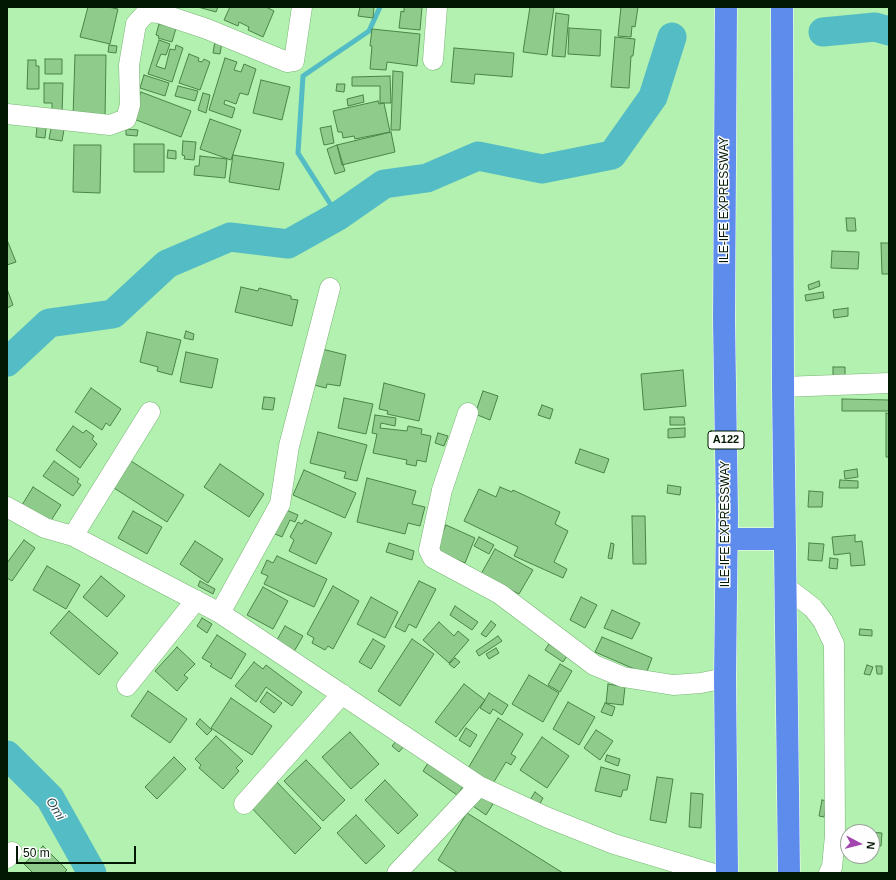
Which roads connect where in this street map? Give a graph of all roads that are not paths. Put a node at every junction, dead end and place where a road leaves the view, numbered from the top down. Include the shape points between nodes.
1 (302, 7) edge
2 (437, 7) edge
3 (726, 7) edge
4 (782, 7) edge
5 (433, 60) dead end
6 (7, 114) edge
7 (330, 288) dead end
8 (889, 383) edge
9 (783, 387) junction
10 (150, 412) dead end
11 (468, 413) dead end
12 (7, 507) edge
13 (73, 536) junction
14 (727, 539) junction
15 (785, 539) junction
16 (786, 587) junction
17 (196, 600) junction
18 (220, 612) junction
19 (725, 678) junction
20 (127, 686) dead end
21 (342, 694) junction
22 (478, 786) junction
23 (244, 804) dead end
24 (397, 873) edge
25 (711, 873) edge
26 (727, 873) edge
27 (789, 873) edge
28 (829, 873) edge

1 - 6 street via 294,61 287,62 207,29 159,13 147,12 136,24 129,66 130,105 126,119 110,125
2 - 5 street
3 - 14 highway, ILE-IFE EXPRESSWAY / A122 via 724,320
4 - 9 highway
7 - 18 street via 289,446 280,504
8 - 9 street
9 - 15 highway
10 - 13 street
11 - 19 street via 442,490 429,550 433,558 500,594 594,665 623,678 674,685
12 - 13 street via 45,528
13 - 17 street
14 - 15 highway
14 - 19 highway, ILE-IFE EXPRESSWAY / A122
15 - 16 highway
16 - 27 highway
16 - 28 street via 813,608 823,621 834,644 835,836 832,867
17 - 18 street
17 - 20 street
18 - 21 street
19 - 26 highway, ILE-IFE EXPRESSWAY / A122
21 - 22 street
21 - 23 street
22 - 24 street
22 - 25 street via 614,844

